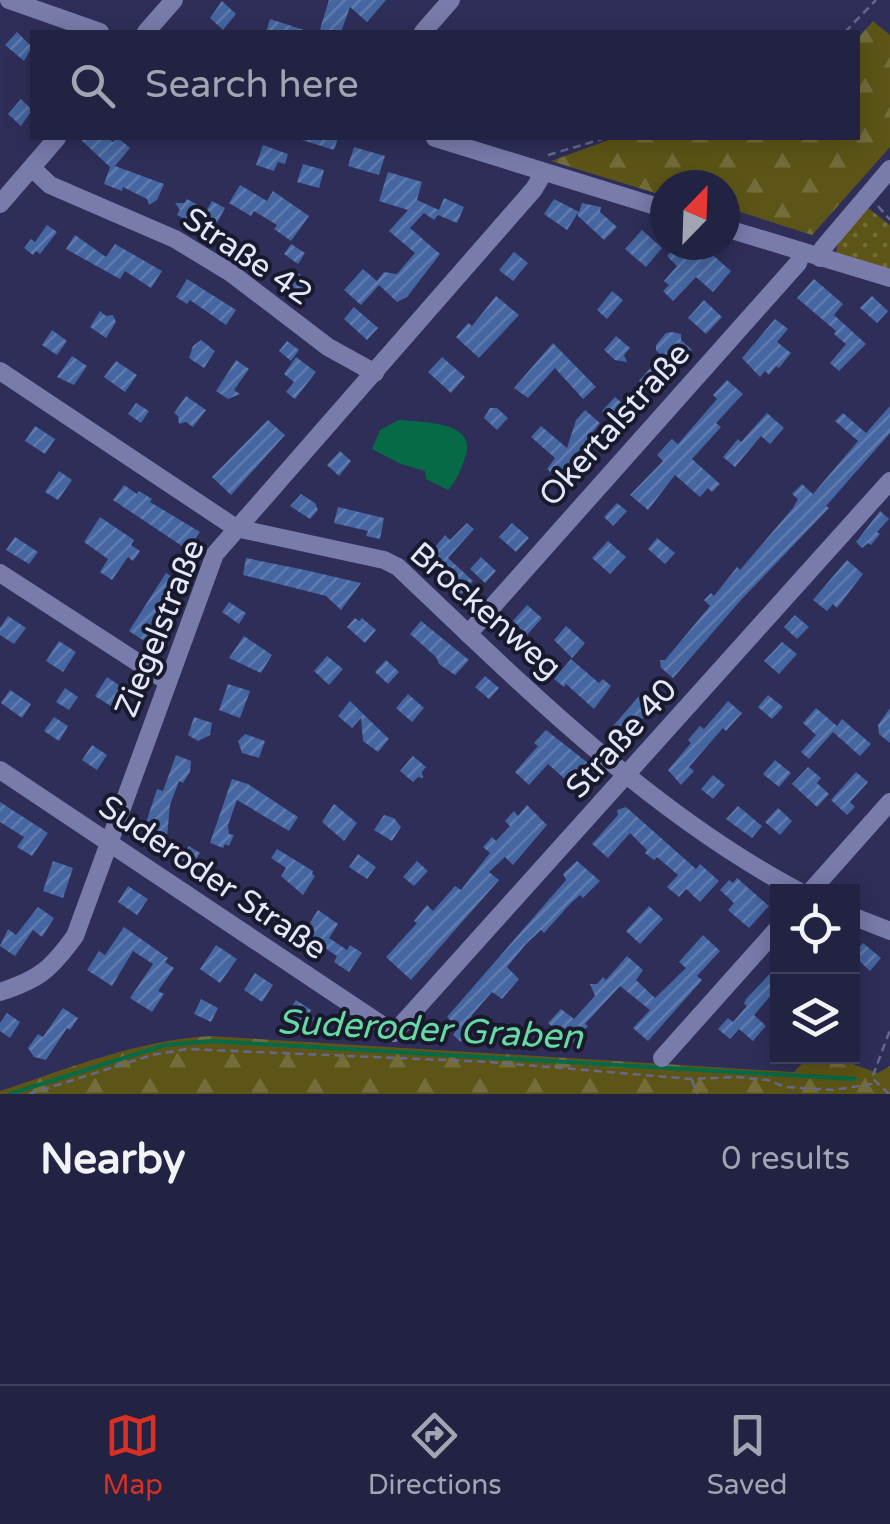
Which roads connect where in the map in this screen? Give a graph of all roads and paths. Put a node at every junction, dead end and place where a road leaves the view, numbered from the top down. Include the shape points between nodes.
1 (9, 0) edge
2 (174, 0) edge
3 (451, 0) edge
4 (876, 0) edge
5 (94, 30) edge
6 (148, 30) edge
7 (425, 30) edge
8 (846, 30) edge
9 (55, 140) edge
10 (442, 140) edge
11 (599, 140) edge
12 (534, 152) dead end
13 (32, 168) junction
14 (890, 169) edge
15 (544, 172) junction
16 (0, 204) edge
17 (650, 204) edge
18 (740, 233) edge
19 (811, 255) junction
20 (890, 278) edge
21 (0, 371) edge
22 (375, 373) junction
23 (890, 481) edge
24 (236, 528) junction
25 (0, 573) edge
26 (468, 634) junction
27 (168, 682) junction
28 (0, 770) edge
29 (628, 776) junction
30 (890, 802) edge
31 (109, 844) junction
32 (787, 884) edge
33 (817, 884) edge
34 (860, 919) edge
35 (890, 930) edge
36 (770, 937) edge
37 (0, 992) edge
38 (890, 1030) edge
39 (397, 1049) junction
40 (654, 1062) joint
41 (645, 1075) junction
42 (691, 1078) junction
43 (878, 1084) junction
44 (29, 1094) edge
45 (697, 1094) edge
46 (888, 1094) edge

1 - 5 street
2 - 6 street
3 - 7 street
4 - 8 path
9 - 13 street
10 - 15 street
11 - 12 path via 548,155
13 - 16 street
13 - 22 street, Straße 42 via 50,185 231,273 328,347
14 - 19 street, Okertalstraße
15 - 17 street
15 - 22 street, Ziegelstraße
18 - 19 street
19 - 20 street
19 - 26 street, Okertalstraße
21 - 24 street, Brockenweg
22 - 24 street, Ziegelstraße
23 - 29 street, Straße 40
24 - 26 street, Brockenweg via 384,560
24 - 27 street, Ziegelstraße via 215,554
25 - 27 street
26 - 29 street, Brockenweg
27 - 31 street, Ziegelstraße
28 - 31 street, Suderoder Straße
29 - 32 street, Brockenweg via 714,841
29 - 39 street, Straße 40
30 - 33 street
31 - 37 street, Ziegelstraße via 75,936 48,970
31 - 39 street, Suderoder Straße
34 - 35 street
36 - 40 street
38 - 43 path via 872,1078
39 - 41 path
39 - 44 path via 152,1054
40 - 41 path
41 - 42 path
42 - 43 path via 833,1090
42 - 45 path
43 - 46 path

